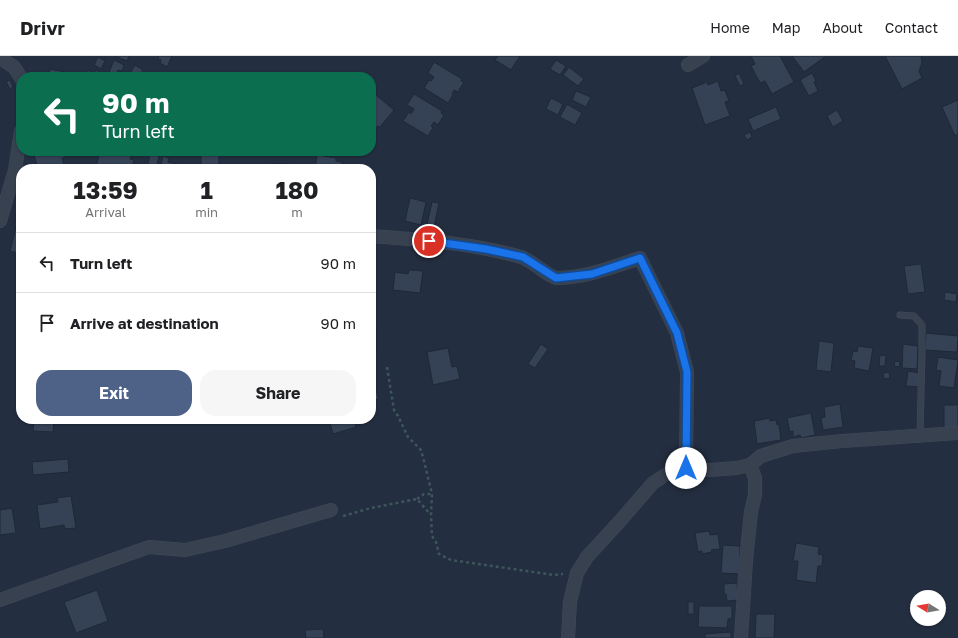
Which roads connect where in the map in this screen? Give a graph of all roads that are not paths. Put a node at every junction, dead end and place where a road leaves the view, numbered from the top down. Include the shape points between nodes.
1 (704, 56) edge
2 (0, 58) edge
3 (688, 65) dead end
4 (17, 72) edge
5 (16, 177) edge
6 (0, 221) edge
7 (376, 236) edge
8 (900, 315) dead end
9 (958, 433) edge
10 (920, 436) junction
11 (750, 464) junction
12 (686, 468) junction
13 (331, 510) road end
14 (0, 600) edge
15 (568, 638) edge
16 (741, 638) edge

1 - 3 street
2 - 4 street
5 - 6 street
7 - 12 street via 429,241 523,257 556,278 592,274 640,258 677,333 687,372
8 - 10 lane via 914,316 922,325
9 - 10 street
10 - 11 street via 793,446 761,456
11 - 12 street via 723,469
11 - 16 street via 755,478 755,495 746,561
12 - 15 street via 676,468 653,483 587,557 577,573 570,602
13 - 14 street via 185,550 149,547

